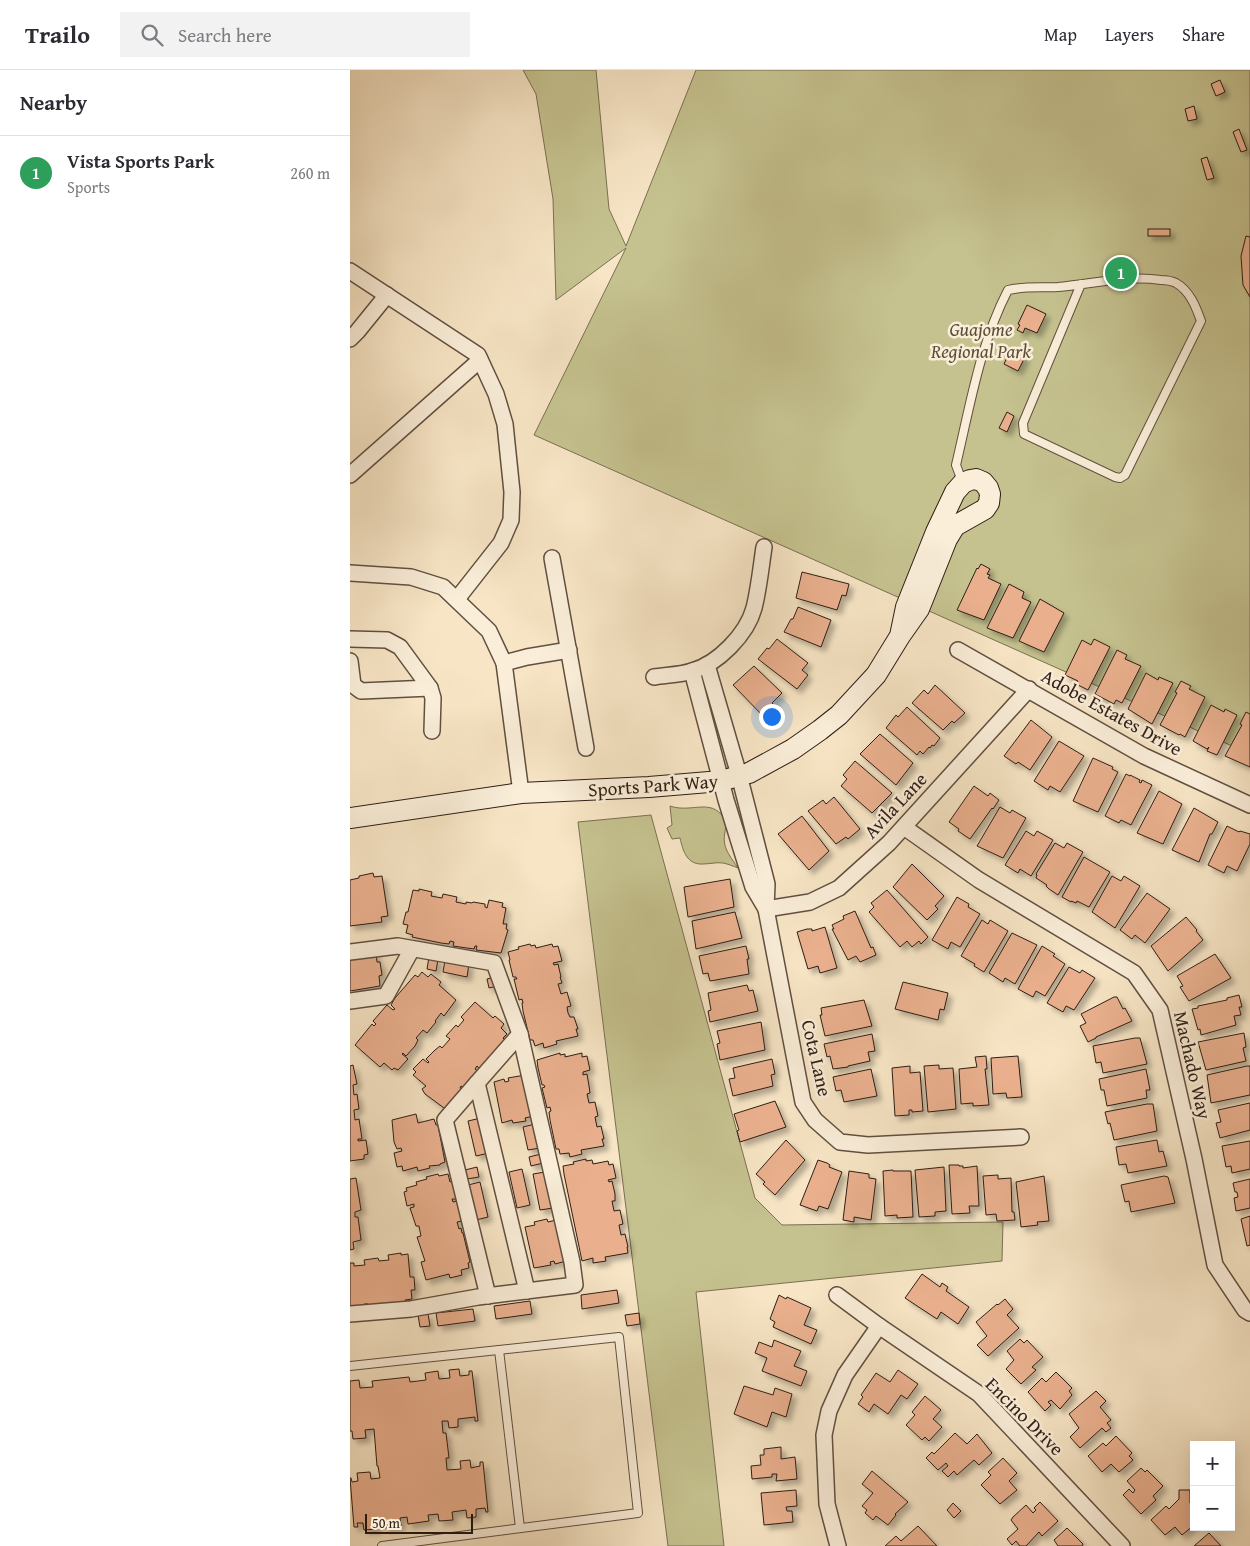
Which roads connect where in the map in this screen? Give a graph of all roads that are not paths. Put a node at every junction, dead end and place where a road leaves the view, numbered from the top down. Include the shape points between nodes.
1 (350, 271) edge
2 (1081, 284) junction
3 (387, 295) junction
4 (350, 339) edge
5 (480, 360) junction
6 (350, 474) edge
7 (963, 483) junction
8 (764, 547) dead end
9 (552, 558) dead end
10 (350, 574) edge
11 (457, 599) junction
12 (900, 636) junction
13 (350, 639) edge
14 (568, 650) junction
15 (958, 650) dead end
16 (350, 661) edge
17 (504, 663) junction
18 (707, 665) junction
19 (692, 671) junction
20 (654, 677) dead end
21 (430, 688) junction
22 (1029, 689) junction
23 (432, 732) dead end
24 (586, 748) dead end
25 (730, 778) junction
26 (520, 793) junction
27 (1250, 805) edge
28 (350, 818) edge
29 (904, 827) junction
30 (766, 909) junction
31 (412, 949) junction
32 (350, 952) edge
33 (350, 1001) edge
34 (520, 1034) junction
35 (477, 1083) junction
36 (1021, 1137) dead end
37 (527, 1291) junction
38 (837, 1295) dead end
39 (488, 1296) junction
40 (1250, 1313) edge
41 (350, 1314) edge
42 (879, 1326) junction
43 (499, 1350) junction
44 (350, 1366) edge
45 (520, 1528) junction
46 (382, 1546) edge
47 (838, 1546) edge
48 (1122, 1546) edge

1 - 3 street
2 - 2 lane via 1023,423 1024,434 1120,478 1125,475 1201,321 1194,302 1175,282 1144,278
2 - 7 lane via 1008,290 983,354 956,465
3 - 4 street
3 - 5 street via 478,355
5 - 6 street
5 - 11 street via 496,394 505,424 512,492 511,520 501,543
7 - 12 street, Sports Park Way via 955,492 936,532 906,607
7 - 12 street, Sports Park Way via 970,480 983,482 988,488 989,503 985,510 955,526 919,609
8 - 18 street via 754,610 727,651
9 - 14 street
10 - 11 street via 411,577 443,587
11 - 17 street via 489,631
12 - 25 street, Sports Park Way via 876,675 839,715 749,773
13 - 21 street via 387,640 400,647
14 - 17 street
14 - 24 street
15 - 22 street, Adobe Estates Drive
16 - 21 street via 353,685 361,691
17 - 26 street
18 - 19 street
18 - 25 street
19 - 20 street
19 - 25 street
21 - 23 street via 433,698
22 - 27 street, Adobe Estates Drive via 1144,756
22 - 29 street, Avila Lane
25 - 26 street, Sports Park Way via 649,787
25 - 30 street, Cota Lane via 753,887
26 - 28 street, Sports Park Way
29 - 30 street, Avila Lane via 839,888 810,902
29 - 40 street, Machado Way via 979,880 1134,973 1160,1010 1215,1265
30 - 36 street, Cota Lane via 803,1102 825,1130 840,1142 868,1145
31 - 32 street via 398,946
31 - 33 street via 386,996
31 - 34 street via 494,963
34 - 35 street
34 - 37 street via 575,1285
35 - 37 street
35 - 39 street via 445,1120
37 - 39 street
38 - 42 street, Encino Drive
39 - 41 street via 411,1309
42 - 47 street via 845,1375 824,1435 827,1504
42 - 48 street, Encino Drive via 979,1394
43 - 44 lane
43 - 45 lane
43 - 45 lane via 619,1337 638,1513
45 - 46 lane

